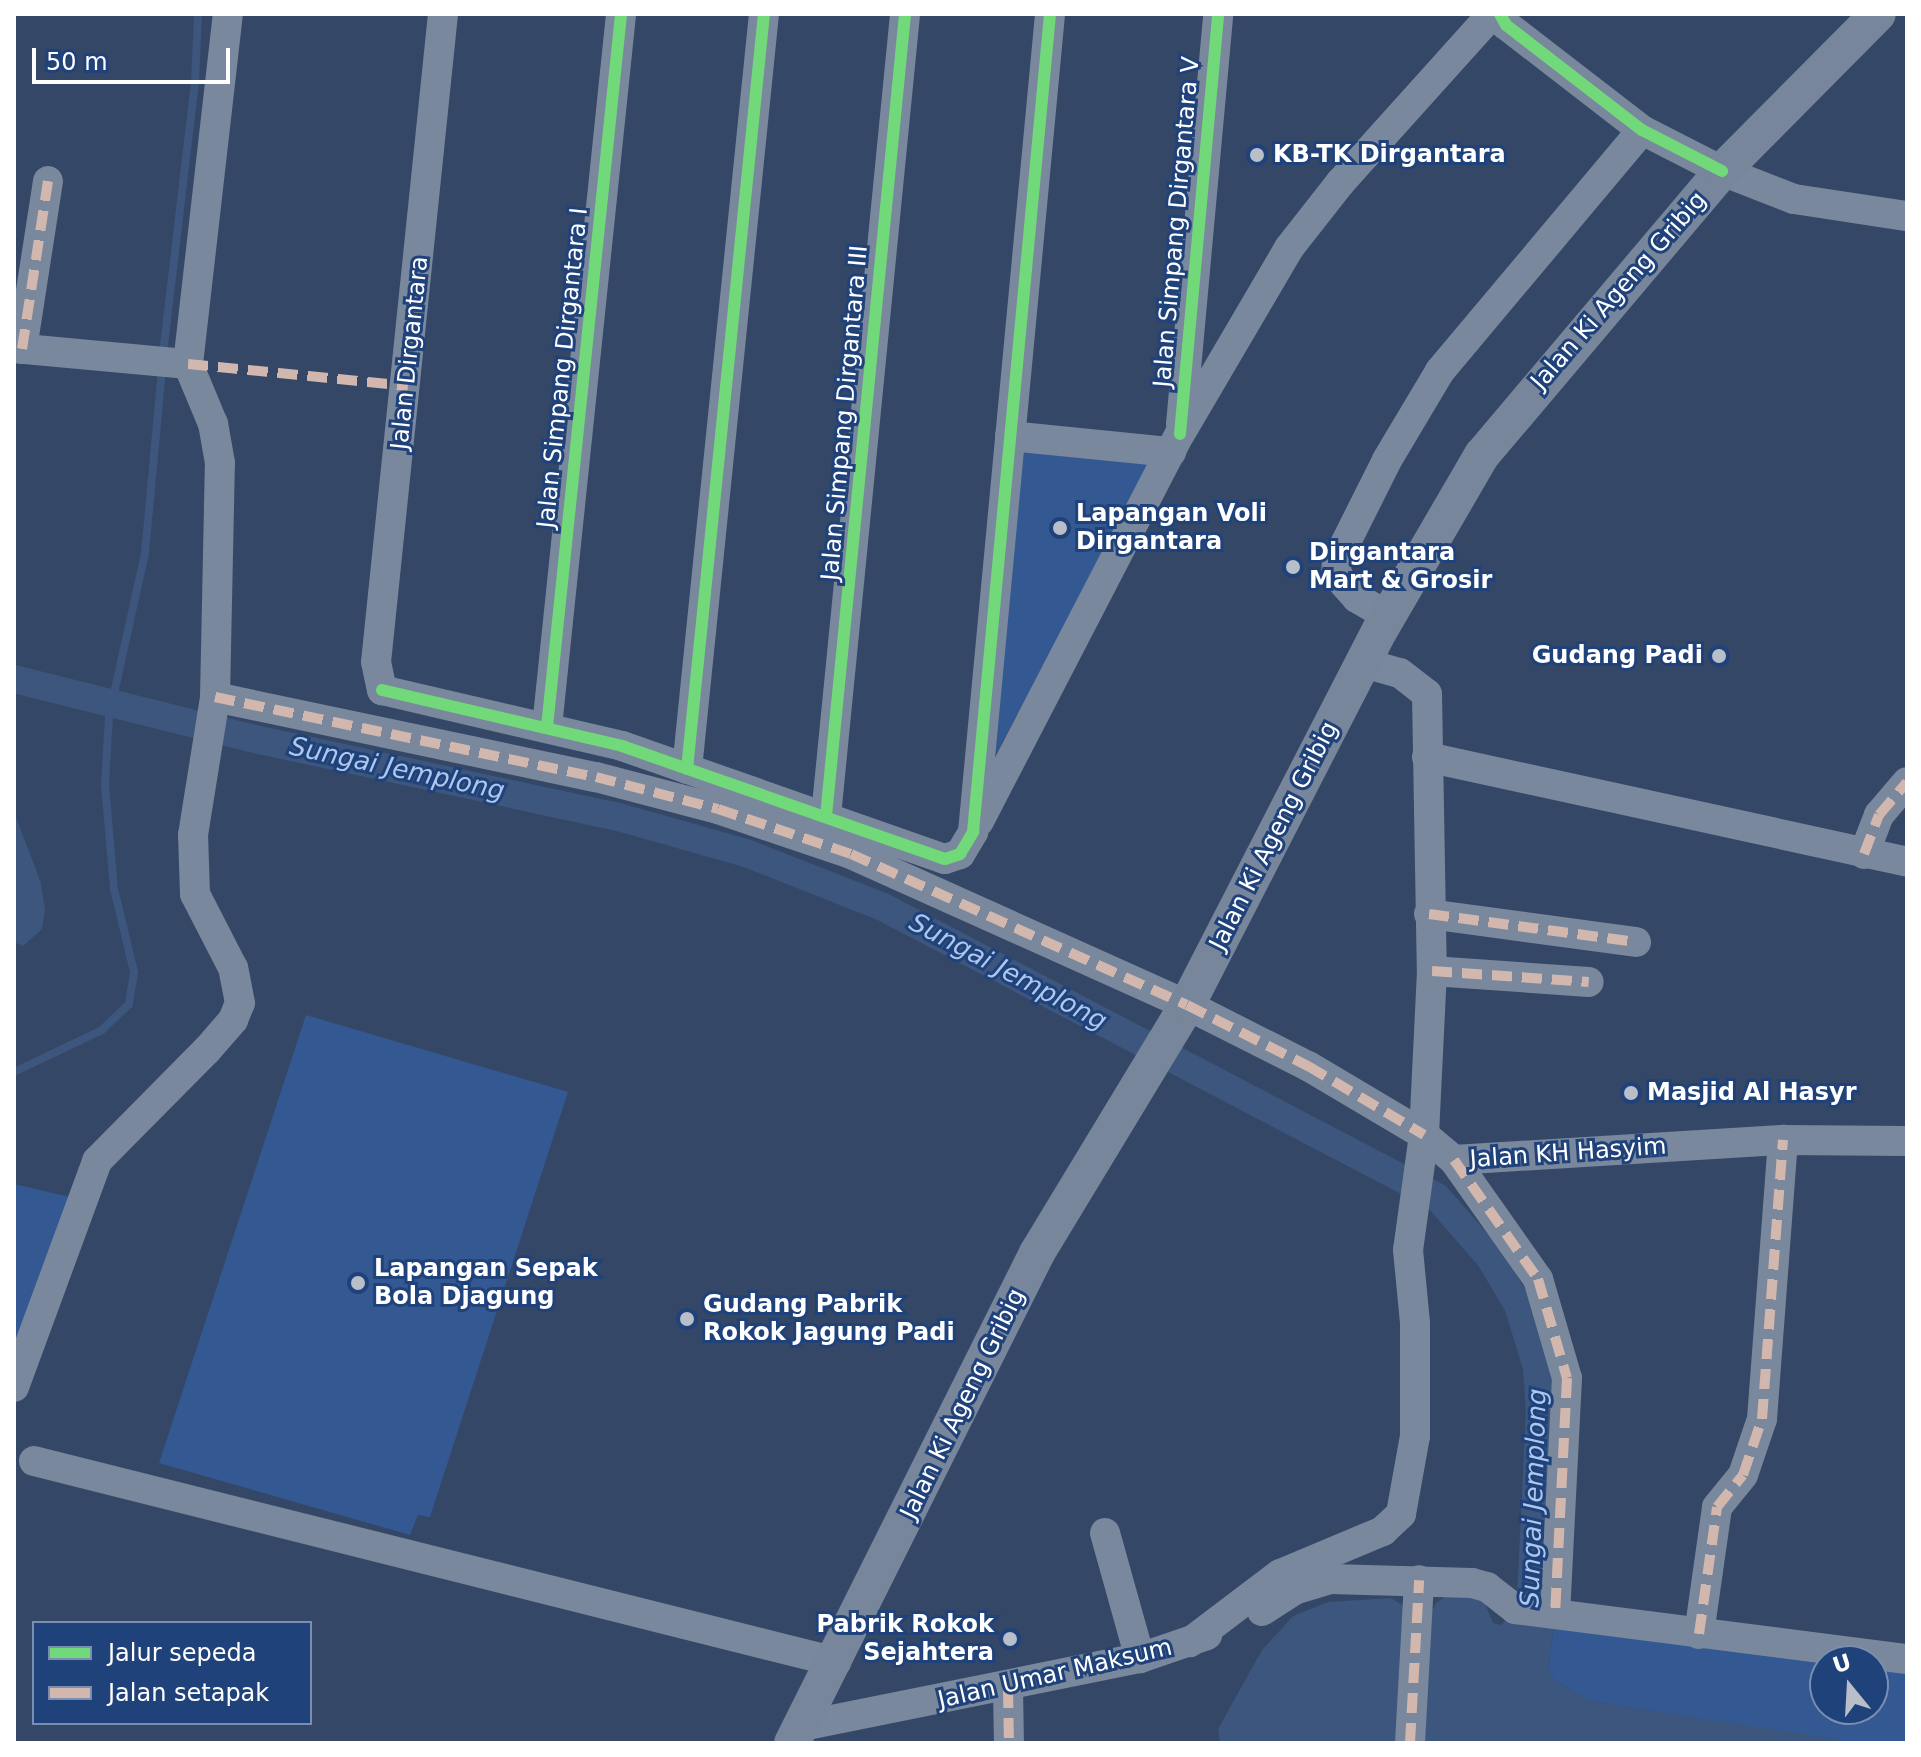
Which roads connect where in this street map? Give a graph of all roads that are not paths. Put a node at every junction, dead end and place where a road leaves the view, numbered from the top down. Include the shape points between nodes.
1 (228, 14) edge
2 (443, 14) edge
3 (621, 14) edge
4 (764, 14) edge
5 (905, 14) edge
6 (1050, 14) edge
7 (1218, 14) edge
8 (1492, 14) edge
9 (1500, 14) edge
10 (1878, 14) edge
11 (1642, 130) junction
12 (1722, 171) junction
13 (48, 181) dead end
14 (1907, 216) edge
15 (18, 348) edge
16 (181, 364) junction
17 (1010, 436) junction
18 (1176, 443) junction
19 (1388, 616) junction
20 (1364, 663) junction
21 (214, 702) junction
22 (547, 727) junction
23 (1427, 757) junction
24 (687, 769) junction
25 (1907, 782) edge
26 (826, 816) junction
27 (973, 832) junction
28 (1864, 854) junction
29 (1907, 862) edge
30 (1429, 914) junction
31 (1636, 942) dead end
32 (1432, 971) junction
33 (1589, 982) dead end
34 (1184, 1009) junction
35 (1783, 1140) junction
36 (1907, 1141) edge
37 (1422, 1142) junction
38 (1454, 1160) junction
39 (14, 1387) edge
40 (34, 1461) dead end
41 (1105, 1533) dead end
42 (1418, 1594) junction
43 (1553, 1614) junction
44 (1699, 1634) junction
45 (1190, 1642) junction
46 (1140, 1658) junction
47 (1907, 1659) edge
48 (836, 1662) junction
49 (1008, 1688) junction
50 (797, 1735) edge
51 (1009, 1743) edge
52 (1410, 1743) edge

1 - 16 street
2 - 22 street, Jalan Dirgantara via 376,662 382,690
3 - 22 street, Jalan Simpang Dirgantara I
4 - 24 street
5 - 26 street, Jalan Simpang Dirgantara III
6 - 17 street
7 - 18 street, Jalan Simpang Dirgantara V
8 - 18 street via 1340,183 1289,248
9 - 11 street via 1506,25
10 - 12 main road, Jalan Ki Ageng Gribig
11 - 12 street
11 - 19 street via 1440,371 1387,460 1337,560 1336,575 1357,598
12 - 14 street via 1794,199
12 - 19 main road, Jalan Ki Ageng Gribig via 1482,455
13 - 15 street
15 - 16 street
16 - 21 street via 213,424 220,463
17 - 18 street
17 - 27 street
18 - 27 street
19 - 20 main road, Jalan Ki Ageng Gribig
20 - 23 street via 1400,673 1427,694
20 - 34 main road, Jalan Ki Ageng Gribig
21 - 34 street, Jalan KH Hasyim via 425,738 718,809 911,877
21 - 39 street via 193,821 195,894 233,968 240,1003 233,1020 207,1050 97,1161
22 - 24 street
23 - 28 street
23 - 30 street
24 - 26 street
25 - 28 street via 1879,815
26 - 27 street via 945,859 960,854
28 - 29 street
30 - 31 street
30 - 32 street
32 - 33 street
32 - 37 street
34 - 37 street, Jalan KH Hasyim via 1308,1066
34 - 48 main road, Jalan Ki Ageng Gribig via 1037,1253
35 - 36 street, Jalan KH Hasyim
35 - 38 street, Jalan KH Hasyim
35 - 44 street via 1762,1419 1743,1475 1717,1507
37 - 38 street, Jalan KH Hasyim
37 - 45 street via 1410,1209 1415,1436 1401,1514 1383,1531 1280,1574
38 - 43 street via 1538,1279 1567,1378
40 - 48 street
41 - 46 street
42 - 43 street, Jalan Umar Maksum via 1487,1587 1515,1609
42 - 45 street, Jalan Umar Maksum via 1316,1581 1240,1623
42 - 52 street
43 - 44 street
44 - 47 street
45 - 46 street, Jalan Umar Maksum
46 - 49 street, Jalan Umar Maksum
48 - 50 main road, Jalan Ki Ageng Gribig
49 - 50 street, Jalan Umar Maksum
49 - 51 street

